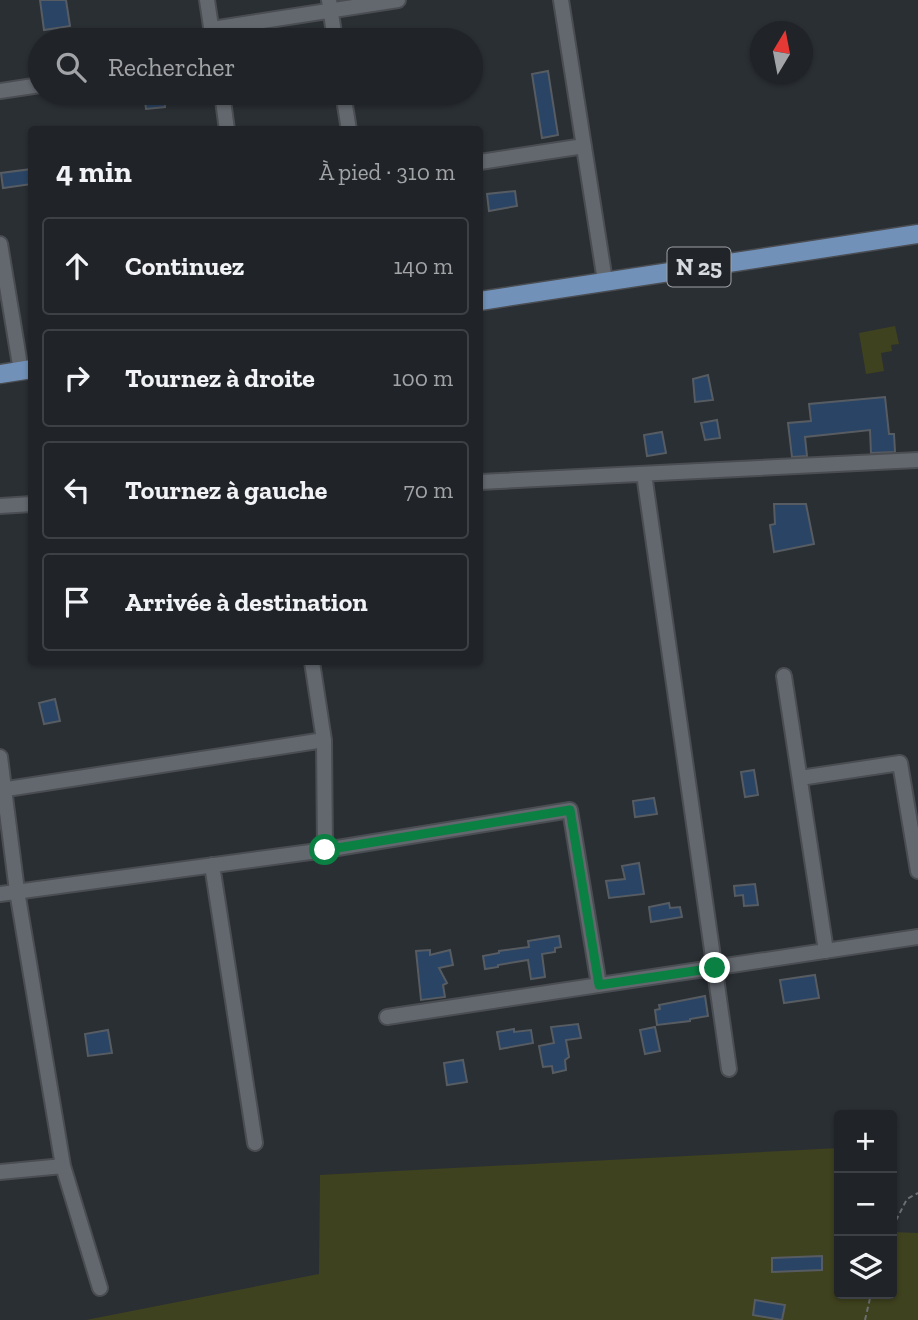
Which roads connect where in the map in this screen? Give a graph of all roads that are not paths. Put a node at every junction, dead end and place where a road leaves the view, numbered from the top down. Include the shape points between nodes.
1 (207, 0) edge
2 (398, 0) edge
3 (562, 0) edge
4 (330, 5) edge
5 (211, 28) edge
6 (240, 28) edge
7 (333, 28) edge
8 (28, 87) edge
9 (0, 91) edge
10 (224, 105) edge
11 (345, 105) edge
12 (226, 126) edge
13 (348, 126) edge
14 (584, 146) junction
15 (483, 162) edge
16 (918, 234) edge
17 (0, 244) edge
18 (605, 281) junction
19 (483, 301) edge
20 (26, 370) edge
21 (0, 374) edge
22 (918, 460) edge
23 (644, 474) junction
24 (483, 482) edge
25 (28, 504) edge
26 (0, 506) edge
27 (312, 665) edge
28 (784, 676) dead end
29 (324, 740) junction
30 (0, 757) edge
31 (800, 778) junction
32 (3, 790) edge
33 (325, 850) junction
34 (212, 865) junction
35 (918, 871) edge
36 (17, 891) junction
37 (0, 894) edge
38 (918, 937) edge
39 (826, 951) junction
40 (715, 968) junction
41 (599, 985) junction
42 (387, 1017) dead end
43 (729, 1069) dead end
44 (255, 1143) dead end
45 (63, 1166) junction
46 (0, 1172) edge
47 (100, 1288) dead end

1 - 5 street
2 - 4 street
3 - 14 street
4 - 6 street
4 - 7 street
8 - 9 street
10 - 12 street
11 - 13 street
14 - 15 street
14 - 18 street
16 - 18 main road, N 25
17 - 20 street
18 - 19 main road, N 25
20 - 21 main road
22 - 23 street
23 - 24 street
23 - 40 street
25 - 26 street
27 - 29 street
28 - 31 street
29 - 32 street
29 - 33 street
30 - 32 street
31 - 35 street via 900,763
31 - 39 street
32 - 36 street
33 - 34 street
33 - 41 street via 570,810
34 - 36 street
34 - 44 street
36 - 37 street
36 - 45 street
38 - 39 street
39 - 40 street
40 - 41 street
40 - 43 street
41 - 42 street
45 - 46 street
45 - 47 street

